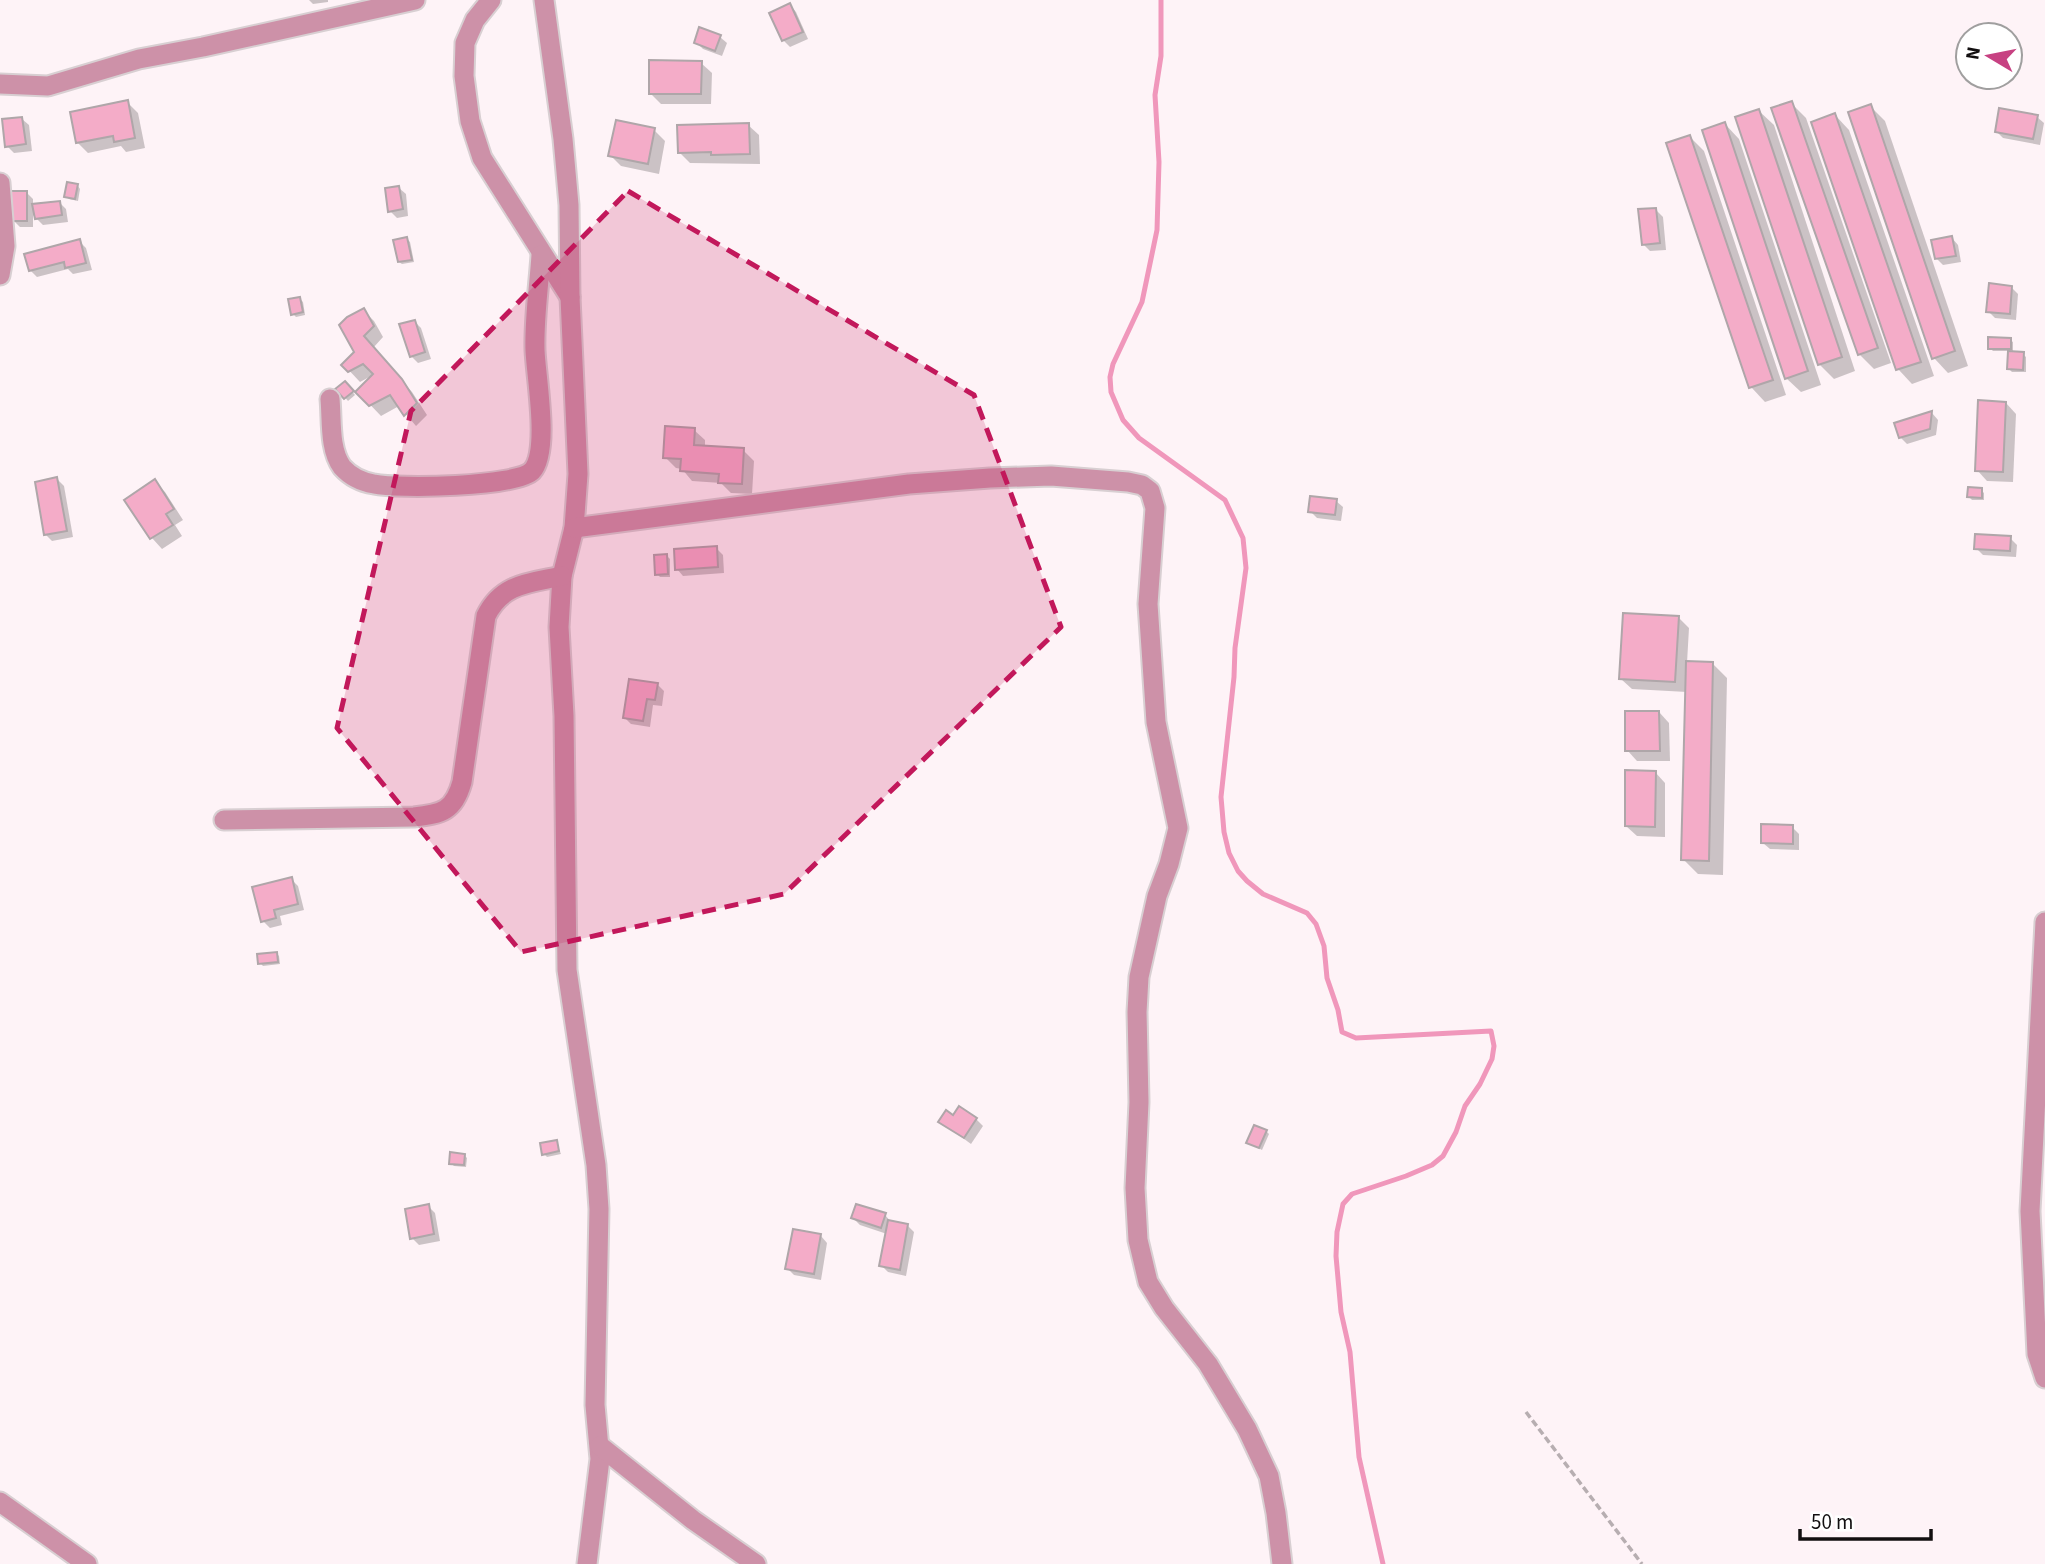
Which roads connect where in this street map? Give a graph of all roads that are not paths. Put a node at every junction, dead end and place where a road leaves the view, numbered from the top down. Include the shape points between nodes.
1 (415, 0) edge
2 (491, 0) edge
3 (544, 0) edge
4 (0, 84) edge
5 (0, 183) edge
6 (541, 254) junction
7 (0, 275) edge
8 (570, 297) junction
9 (330, 399) dead end
10 (574, 528) junction
11 (562, 576) junction
12 (224, 820) dead end
13 (2045, 922) edge
14 (2045, 1378) edge
15 (600, 1446) junction
16 (0, 1502) edge
17 (87, 1564) edge
18 (587, 1564) edge
19 (755, 1564) edge
20 (1282, 1564) edge

1 - 4 street via 139,59 48,86
2 - 6 street via 465,43 470,121 482,158
3 - 8 street via 569,205
5 - 7 street via 5,246
6 - 8 street
6 - 9 street via 536,351 541,440 531,471 496,483 400,486 358,479 334,452
8 - 10 street via 578,474
10 - 11 street
10 - 20 street via 963,480 1051,476 1128,482 1150,491 1155,508 1148,604 1156,722 1178,828 1139,976 1135,1188 1139,1240 1149,1282 1208,1364 1269,1476
11 - 12 street via 508,590 491,605 462,782 458,797 446,810 414,817
11 - 15 street via 559,627 567,970 596,1165
13 - 14 street via 2030,1211 2037,1354
15 - 18 street
15 - 19 street
16 - 17 street

